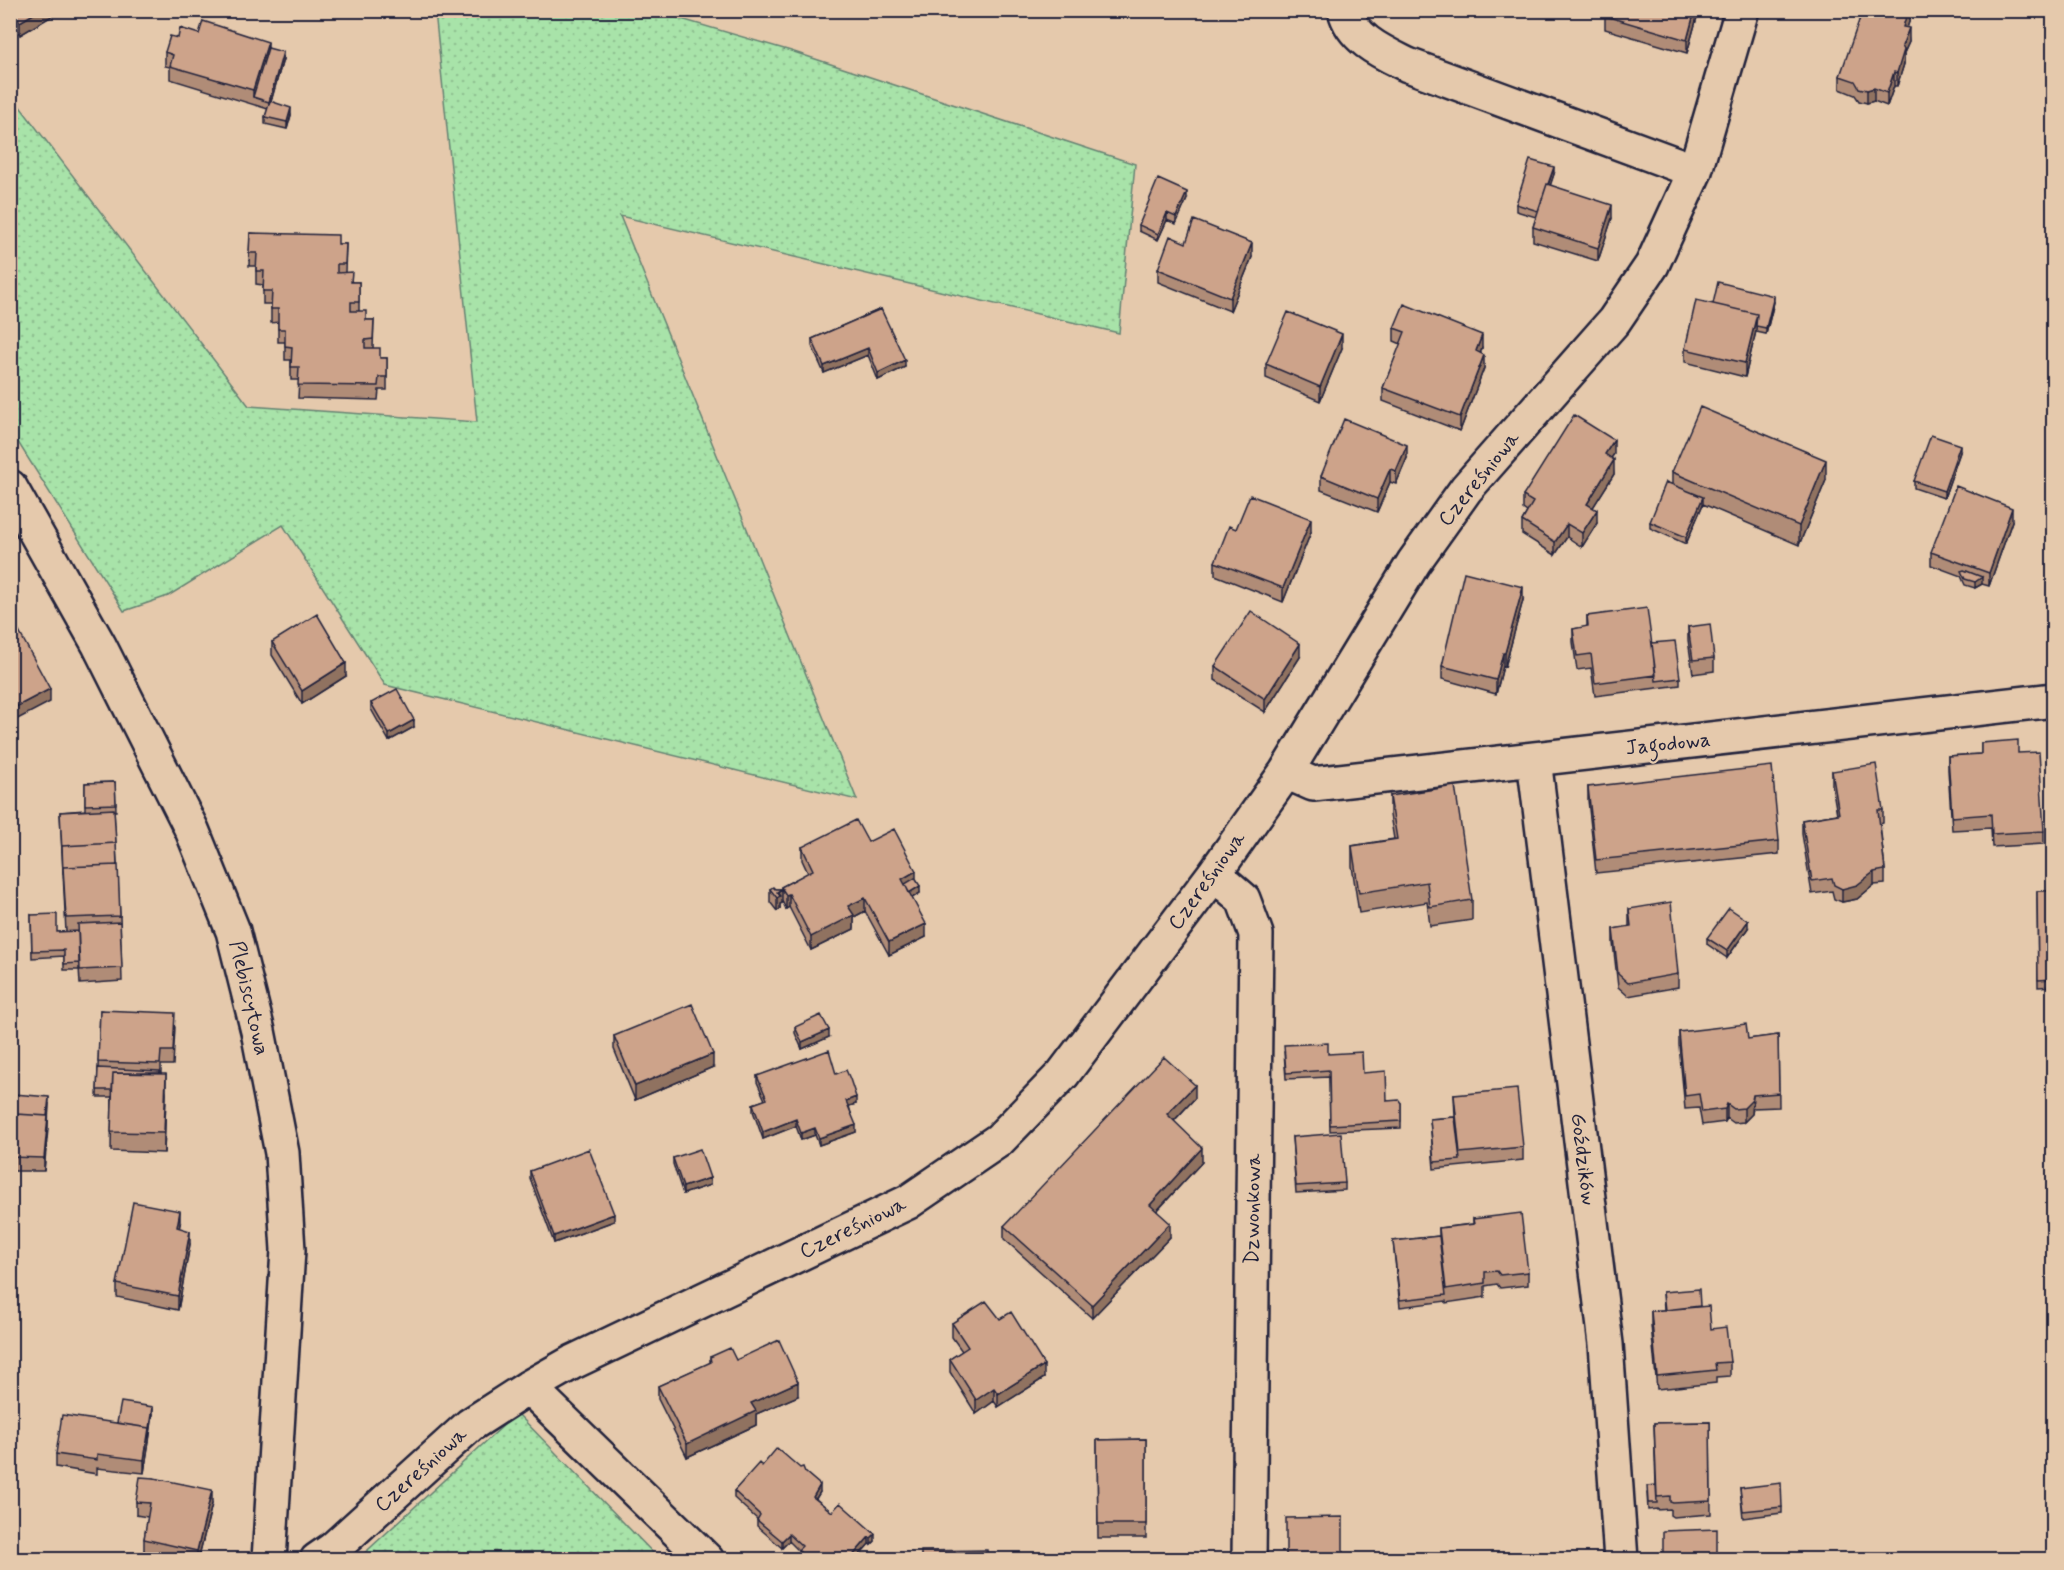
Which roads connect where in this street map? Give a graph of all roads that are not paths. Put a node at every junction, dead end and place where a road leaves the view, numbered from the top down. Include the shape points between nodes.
1 (1345, 10) edge
2 (1742, 10) edge
3 (1695, 171) junction
4 (10, 488) edge
5 (2054, 700) edge
6 (1534, 759) junction
7 (1286, 772) junction
8 (1214, 874) junction
9 (529, 1387) junction
10 (269, 1560) edge
11 (317, 1560) edge
12 (707, 1560) edge
13 (1249, 1560) edge
14 (1622, 1560) edge

1 - 3 street via 1371,46 1408,65
2 - 3 street, Czereśniowa
3 - 7 street, Czereśniowa via 1653,265 1614,321 1466,489 1414,562
4 - 10 street, Plebiscytowa via 99,645 192,830 234,931 282,1153 288,1251
5 - 6 street, Jagodowa
6 - 7 street, Jagodowa via 1313,784
6 - 14 street, Goździków via 1606,1344
7 - 8 street, Czereśniowa
8 - 9 street, Czereśniowa via 1063,1074 999,1140 908,1202 573,1362
8 - 13 street, Dzwonkowa via 1243,899 1256,934
9 - 11 street, Czereśniowa via 471,1425
9 - 12 street

